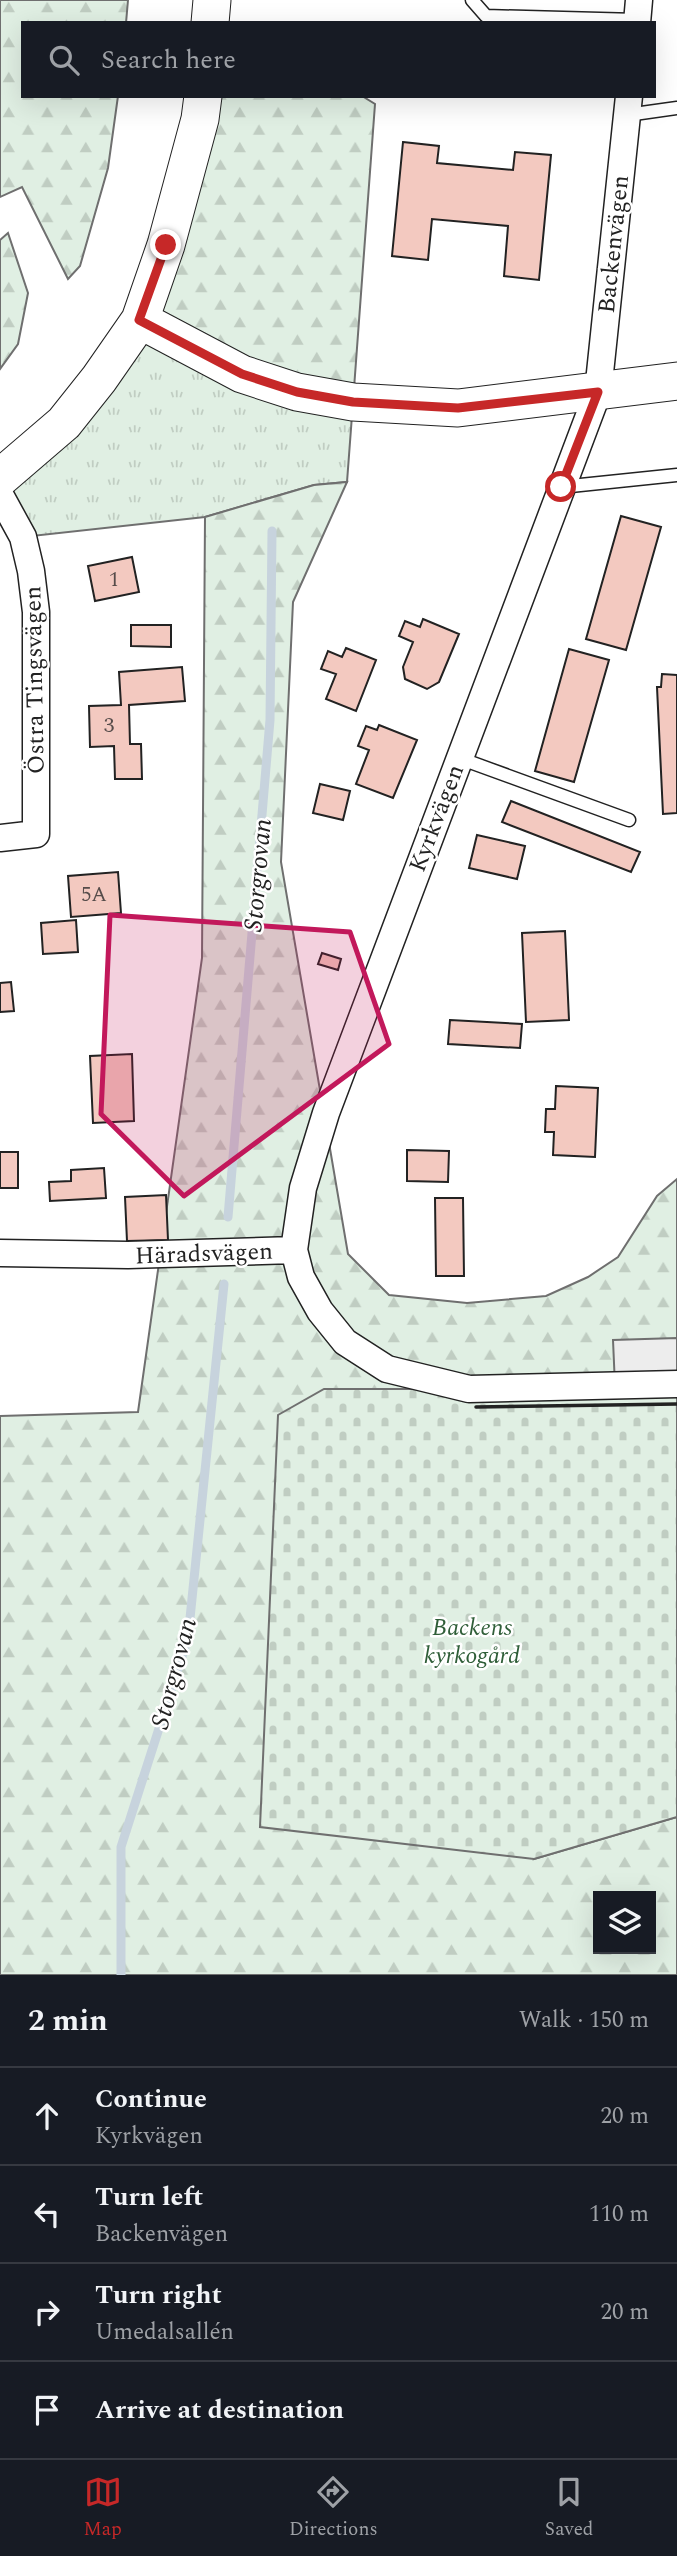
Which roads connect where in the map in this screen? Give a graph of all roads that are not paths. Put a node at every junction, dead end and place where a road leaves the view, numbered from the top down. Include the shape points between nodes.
1 (212, 0) edge
2 (471, 0) edge
3 (638, 14) edge
4 (486, 19) edge
5 (560, 20) edge
6 (210, 21) edge
7 (202, 98) edge
8 (628, 106) edge
9 (677, 108) edge
10 (139, 320) junction
11 (677, 381) edge
12 (598, 392) junction
13 (677, 475) edge
14 (0, 478) edge
15 (561, 487) junction
16 (0, 495) edge
17 (458, 758) junction
18 (629, 820) dead end
19 (0, 838) edge
20 (294, 1250) junction
21 (0, 1253) edge
22 (677, 1384) edge

1 - 6 street
2 - 4 lane
3 - 5 lane
4 - 5 lane
7 - 10 street via 166,245
8 - 9 lane
8 - 12 street, Backenvägen
10 - 12 street via 242,374 297,392 353,402 458,408
10 - 14 street via 64,423
11 - 12 street
12 - 15 street, Kyrkvägen
13 - 15 lane
15 - 17 street, Kyrkvägen
16 - 19 street, Östra Tingsvägen via 23,537 36,612 36,834
17 - 18 lane
17 - 20 street, Kyrkvägen via 326,1113 303,1188
20 - 21 street, Häradsvägen
20 - 22 street, Häradsvägen via 320,1311 345,1342 387,1369 469,1389

